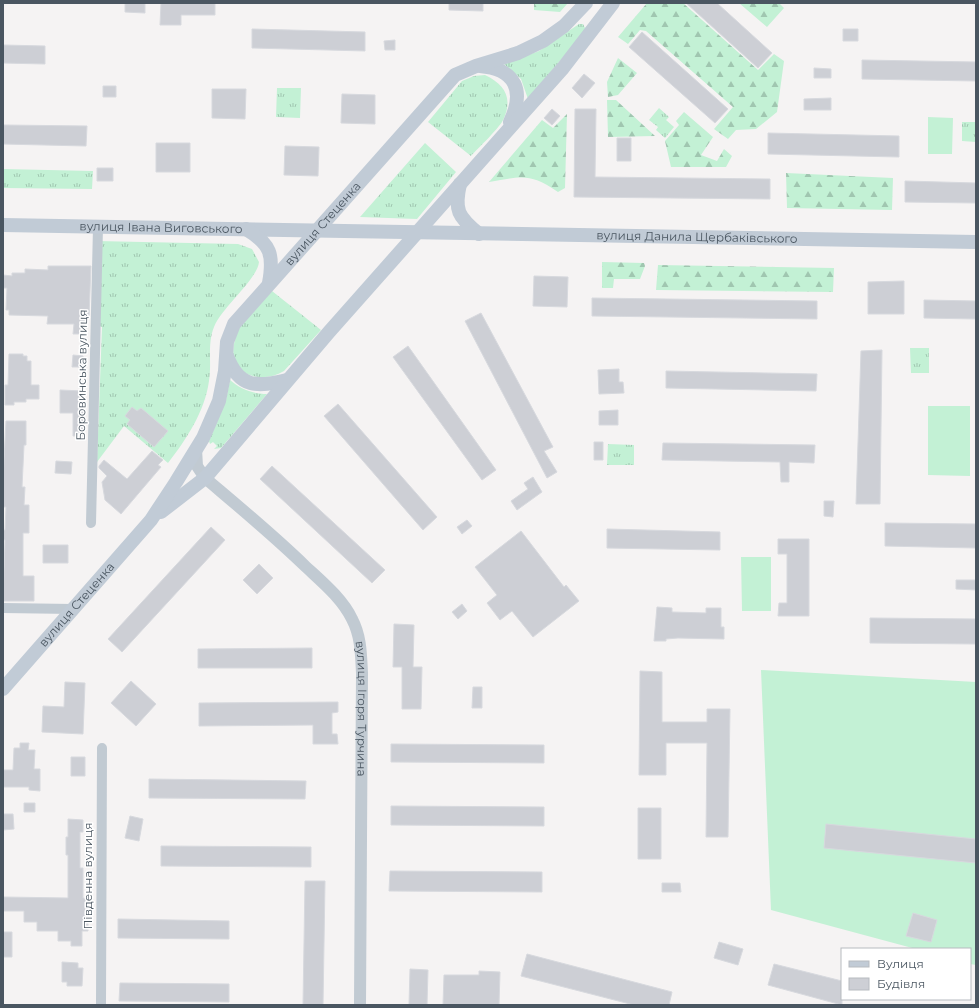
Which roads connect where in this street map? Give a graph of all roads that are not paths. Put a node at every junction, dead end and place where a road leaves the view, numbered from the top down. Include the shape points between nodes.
1 (586, 3) edge
2 (590, 3) edge
3 (609, 8) edge
4 (476, 66) junction
5 (507, 130) junction
6 (460, 184) junction
7 (3, 225) edge
8 (98, 226) junction
9 (246, 229) junction
10 (319, 229) junction
11 (417, 232) junction
12 (479, 234) junction
13 (976, 242) edge
14 (269, 283) junction
15 (226, 354) junction
16 (288, 380) junction
17 (196, 449) junction
18 (204, 478) junction
19 (151, 520) junction
20 (91, 523) dead end
21 (3, 608) edge
22 (73, 609) junction
23 (3, 689) edge
24 (102, 748) dead end
25 (101, 1005) edge
26 (360, 1005) edge

1 - 4 main road, вулиця Стеценка via 564,26 543,41 518,53
2 - 3 main road via 593,14 600,15
3 - 5 main road, вулиця Стеценка via 563,68
4 - 5 main road via 504,71 513,81 518,94 516,110
4 - 10 main road, вулиця Стеценка via 455,75
5 - 6 main road, вулиця Стеценка
6 - 11 main road, вулиця Стеценка
6 - 12 main road via 456,201 459,214
7 - 8 main road, вулиця Івана Виговського
8 - 9 main road, вулиця Івана Виговського
8 - 20 street, Боровинська вулиця
9 - 10 main road, вулиця Івана Виговського
9 - 14 main road via 271,252
10 - 11 main road, вулиця Івана Виговського
10 - 14 main road, вулиця Стеценка
11 - 12 main road, вулиця Данила Щербаківського
11 - 16 main road, вулиця Стеценка
12 - 13 main road, вулиця Данила Щербаківського
14 - 15 main road, вулиця Стеценка via 234,324 228,338
15 - 16 main road via 237,375 246,382 258,385
15 - 17 main road, вулиця Стеценка via 219,401
16 - 18 main road, вулиця Стеценка
17 - 18 street via 196,466
17 - 19 main road, вулиця Стеценка
18 - 19 main road, вулиця Стеценка
18 - 26 street, вулиця Ігоря Турчина via 274,536 330,589 352,618 358,634 362,666
19 - 22 main road, вулиця Стеценка
21 - 22 street
22 - 23 main road, вулиця Стеценка
24 - 25 street, Південна вулиця

